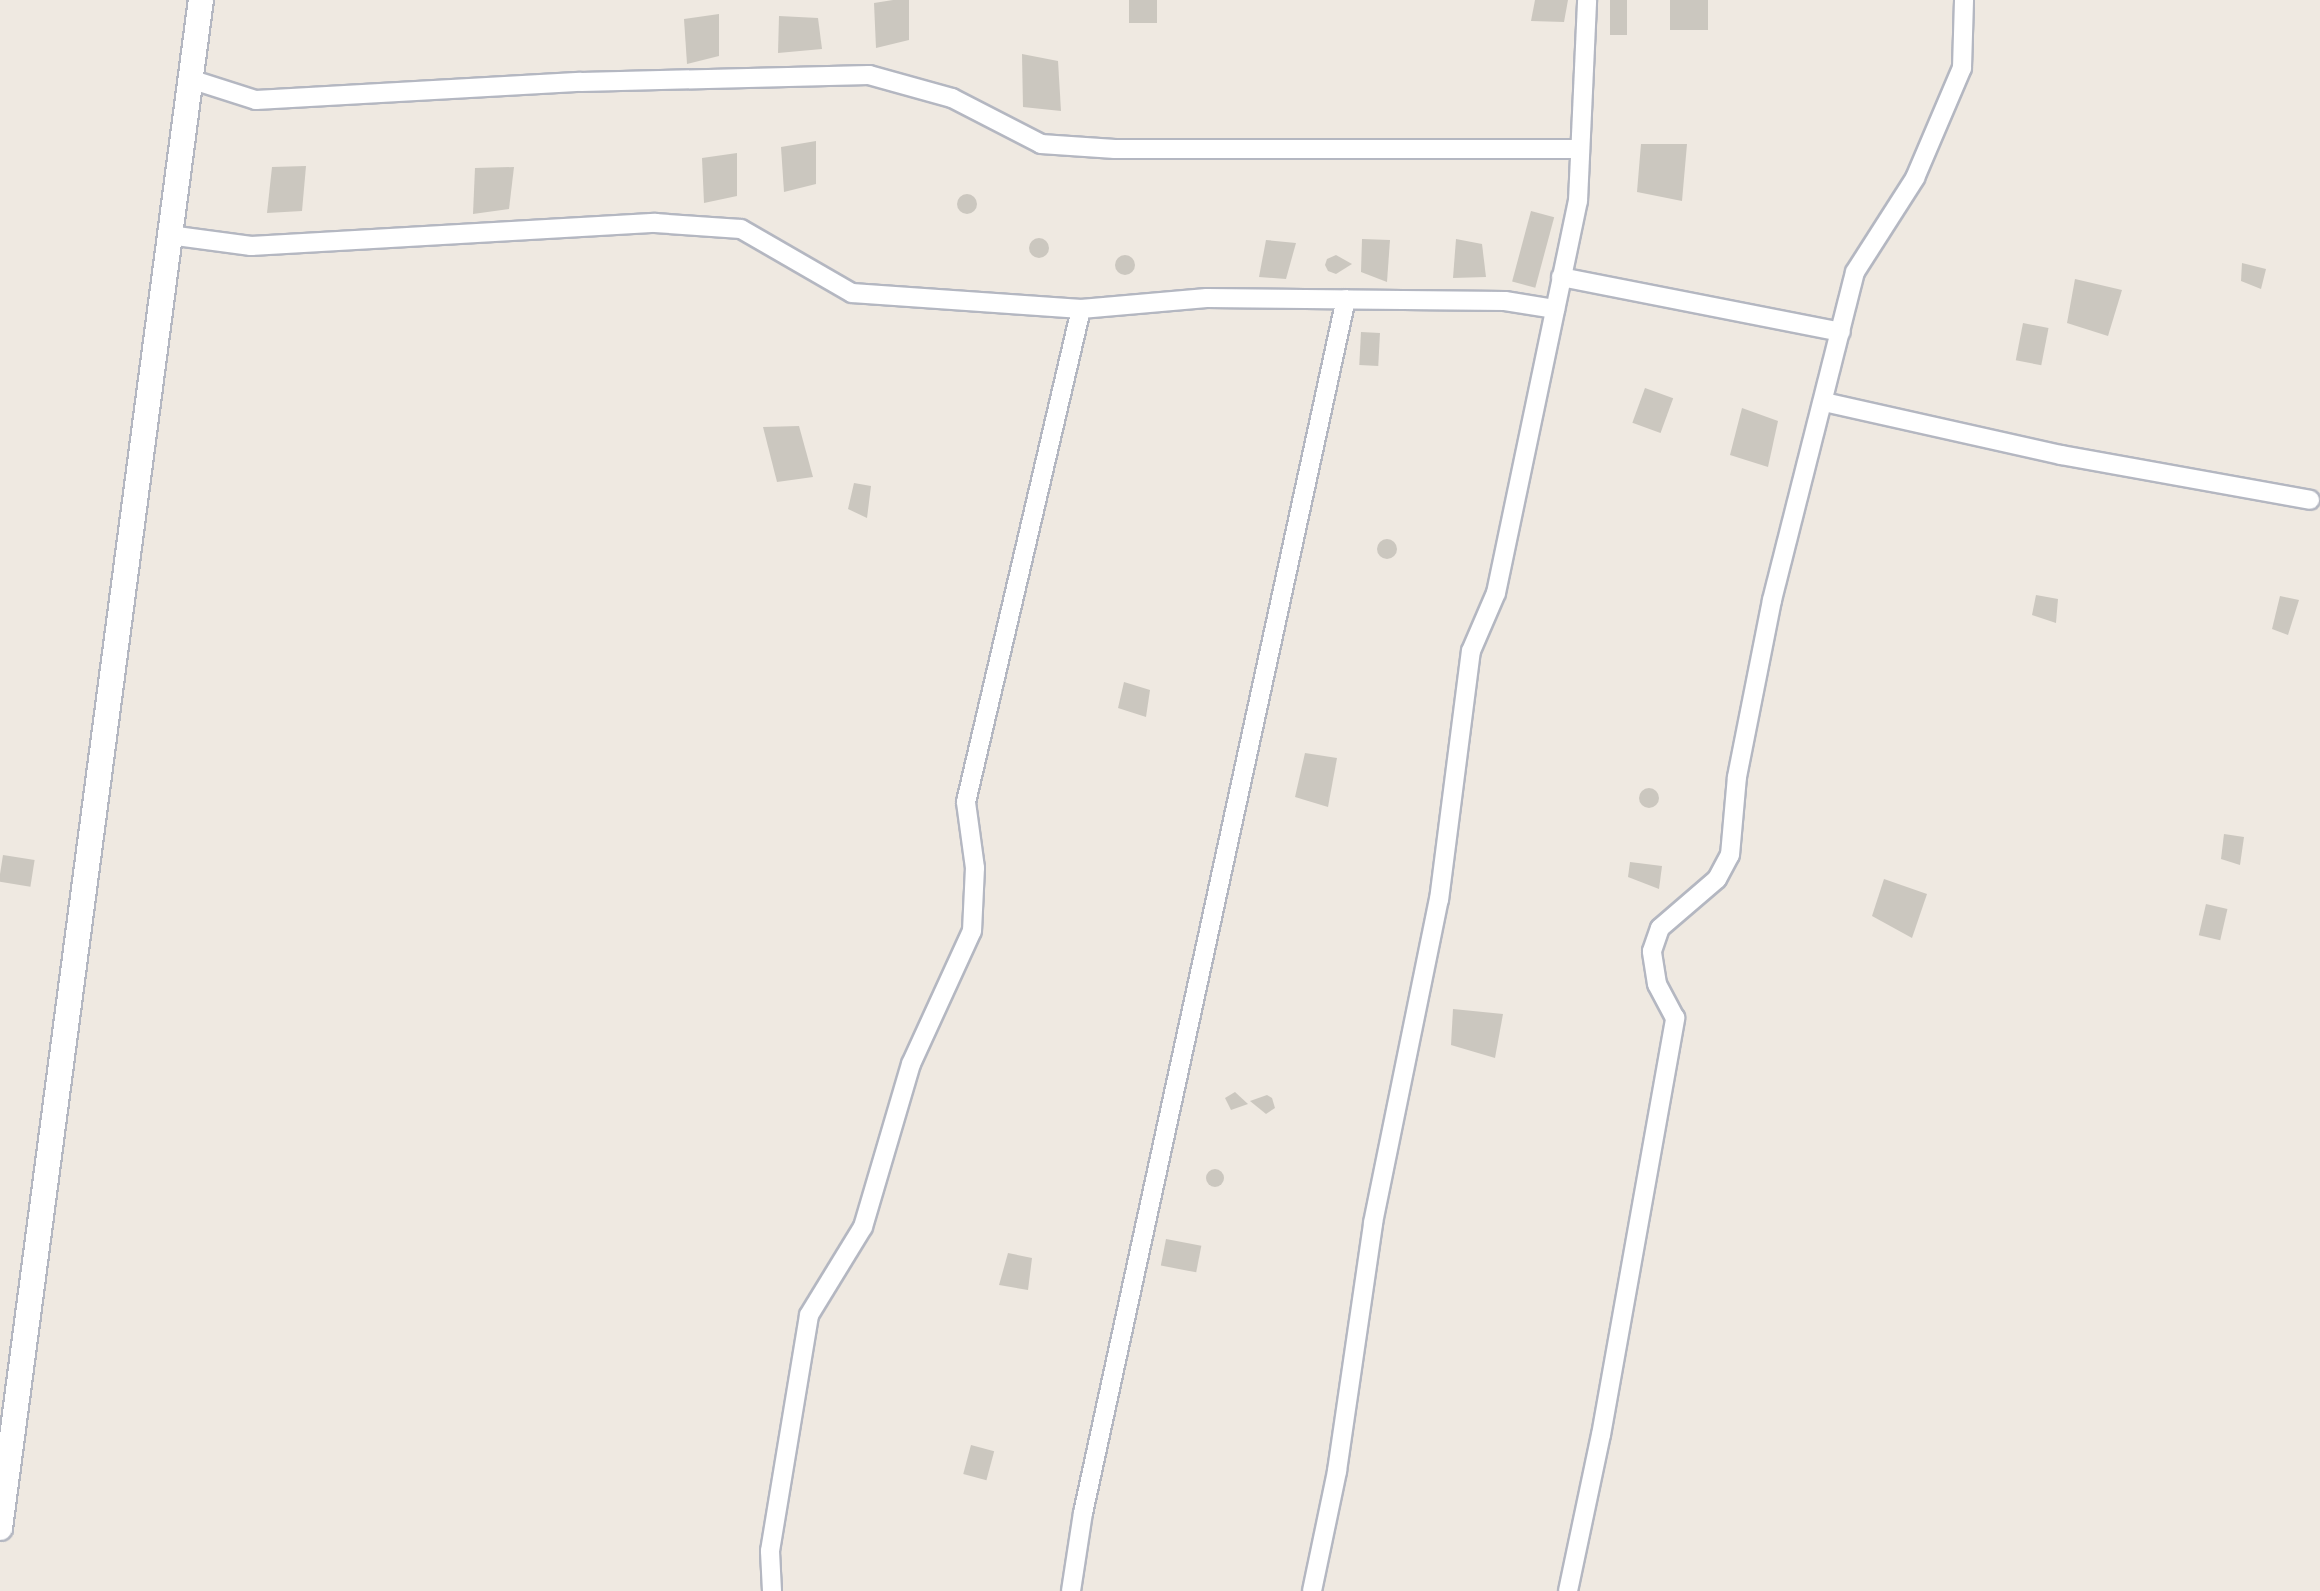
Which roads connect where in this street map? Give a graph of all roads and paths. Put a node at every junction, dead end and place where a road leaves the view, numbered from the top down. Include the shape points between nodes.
1 (201, 0) edge
2 (1587, 0) edge
3 (1964, 0) edge
4 (190, 79) junction
5 (1579, 149) junction
6 (169, 235) junction
7 (1561, 277) junction
8 (1346, 299) junction
9 (1081, 309) junction
10 (1555, 309) junction
11 (1841, 332) junction
12 (1824, 402) junction
13 (2310, 500) dead end
14 (0, 1528) edge
15 (772, 1591) edge
16 (1071, 1591) edge
17 (1312, 1591) edge
18 (1568, 1591) edge

1 - 4 street
2 - 5 street
3 - 11 street via 1962,68 1915,178 1855,272
4 - 5 street via 256,100 581,82 869,75 952,98 1041,144 1115,149
4 - 6 street
5 - 7 street via 1578,201
6 - 9 street via 251,246 655,223 741,229 852,293
6 - 14 street
7 - 10 street
7 - 11 street
8 - 9 street via 1207,298
8 - 10 street via 1505,301
8 - 16 street via 1086,1497
9 - 15 street via 966,802 975,868 972,931 911,1064 863,1227 809,1315 770,1551
10 - 17 street via 1496,593 1471,651 1439,900 1373,1223 1337,1471
11 - 12 street
12 - 13 street via 2061,455
12 - 18 street via 1772,600 1737,777 1730,855 1717,879 1660,928 1652,951 1657,984 1675,1018

